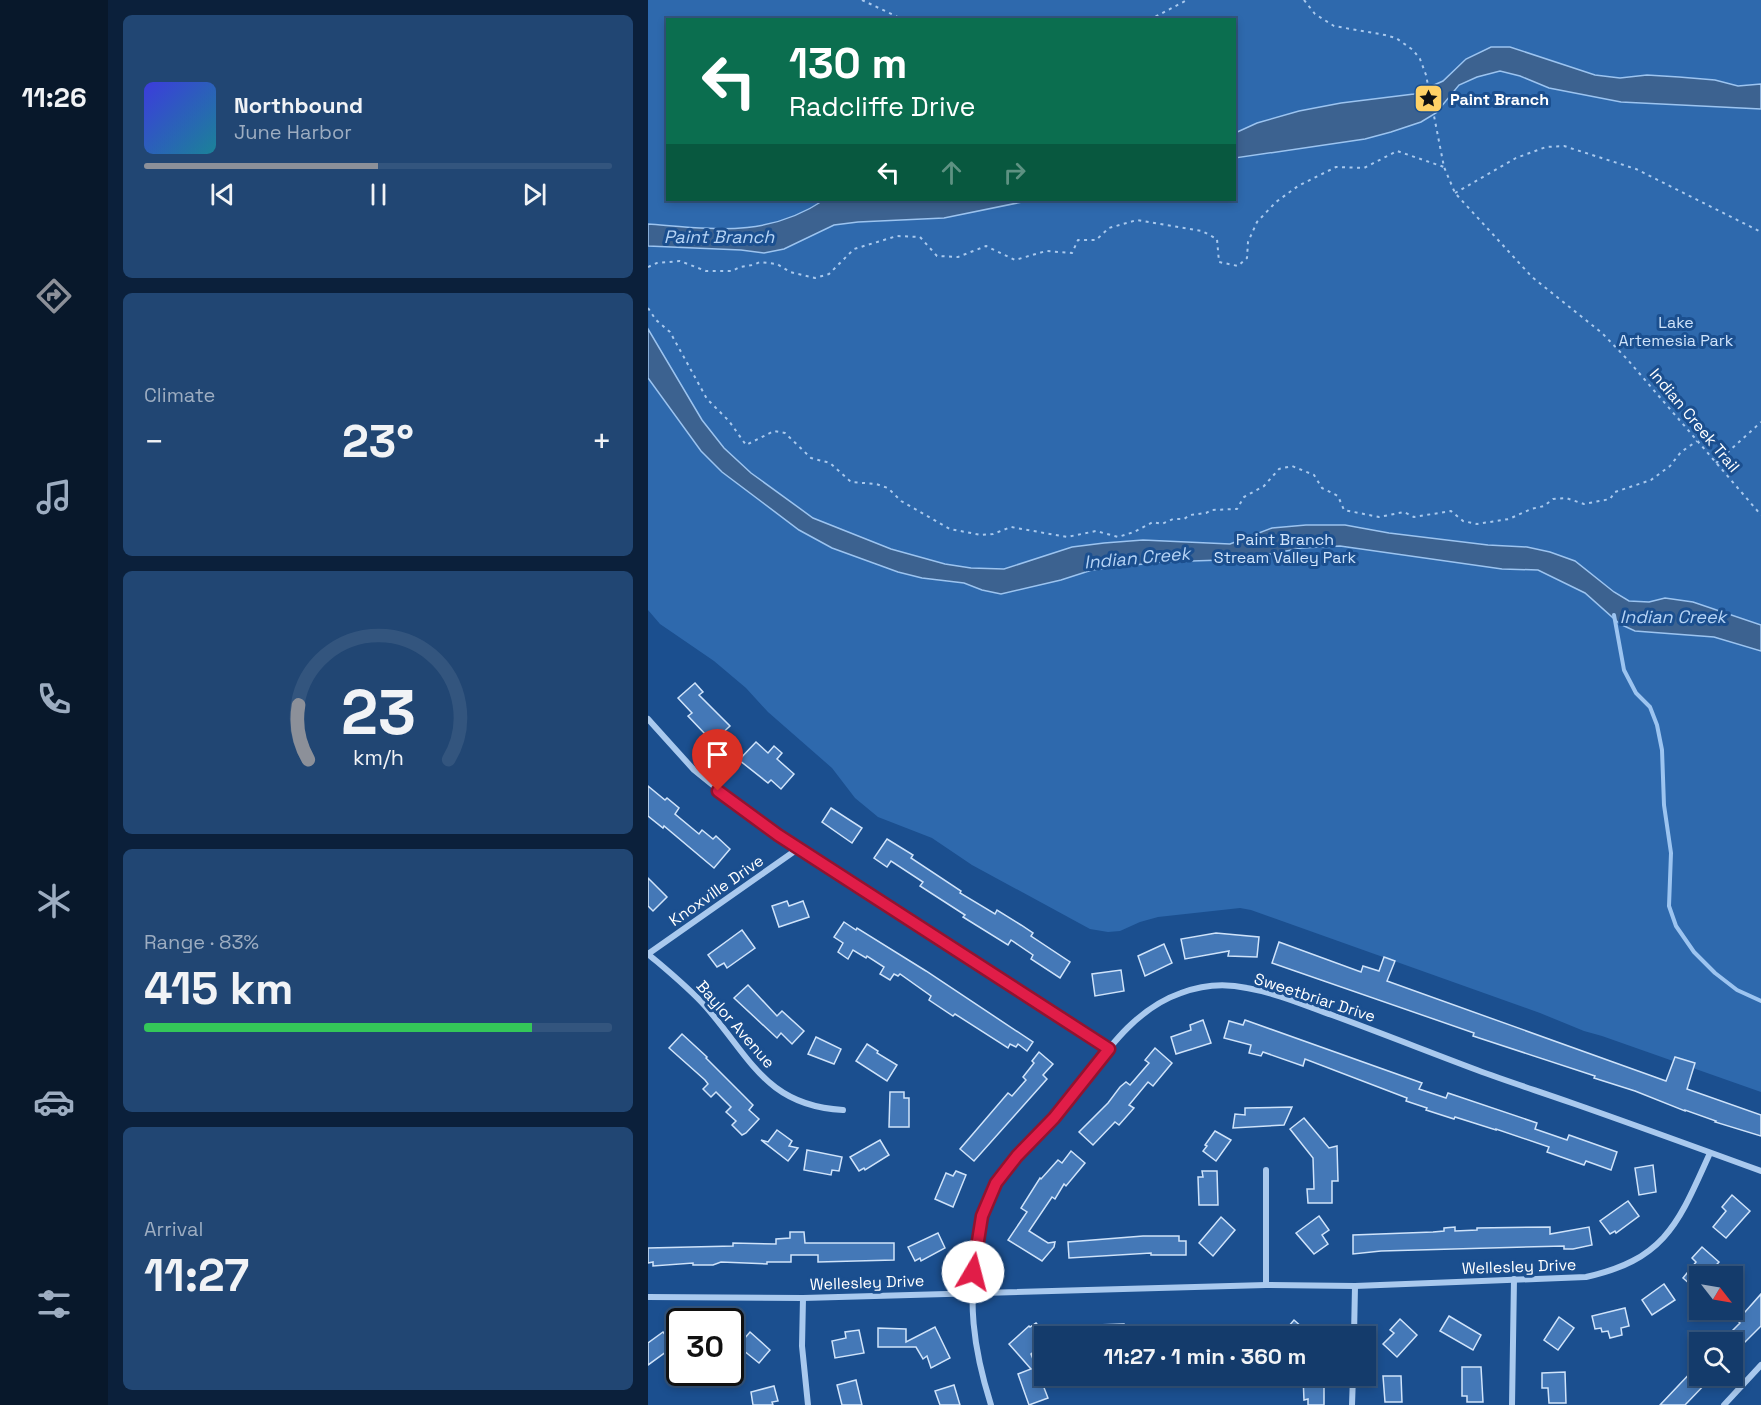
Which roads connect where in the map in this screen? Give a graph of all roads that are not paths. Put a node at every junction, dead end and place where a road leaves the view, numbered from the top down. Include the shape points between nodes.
1 (648, 719) edge
2 (799, 848) junction
3 (648, 954) edge
4 (1109, 1049) junction
5 (843, 1110) dead end
6 (1710, 1153) junction
7 (1266, 1170) dead end
8 (1761, 1171) edge
9 (1514, 1279) junction
10 (1266, 1285) junction
11 (1355, 1286) junction
12 (971, 1292) junction
13 (648, 1297) edge
14 (803, 1298) junction
15 (1354, 1326) edge
16 (1761, 1365) edge
17 (1353, 1386) edge
18 (808, 1405) edge
19 (991, 1405) edge
20 (1352, 1405) edge
21 (1512, 1405) edge
22 (1724, 1405) edge

1 - 2 street via 718,791
2 - 3 street, Knoxville Drive
2 - 4 street
3 - 5 street, Baylor Avenue via 686,986 746,1060 777,1090 810,1106
4 - 6 street, Sweetbriar Drive via 1164,1000 1198,988 1246,987
4 - 12 street, Sweetbriar Drive via 996,1183 982,1216
6 - 8 street, Sweetbriar Drive
6 - 9 street, Wellesley Drive via 1683,1213 1647,1252 1618,1268 1586,1277
7 - 10 street
9 - 11 street, Wellesley Drive
9 - 21 street
10 - 11 street, Wellesley Drive
10 - 12 street, Wellesley Drive
11 - 15 street
12 - 14 street, Wellesley Drive
12 - 19 street, Sweetbriar Drive via 978,1359
13 - 14 street, Wellesley Drive
14 - 18 street via 802,1347
16 - 22 street
17 - 20 street

